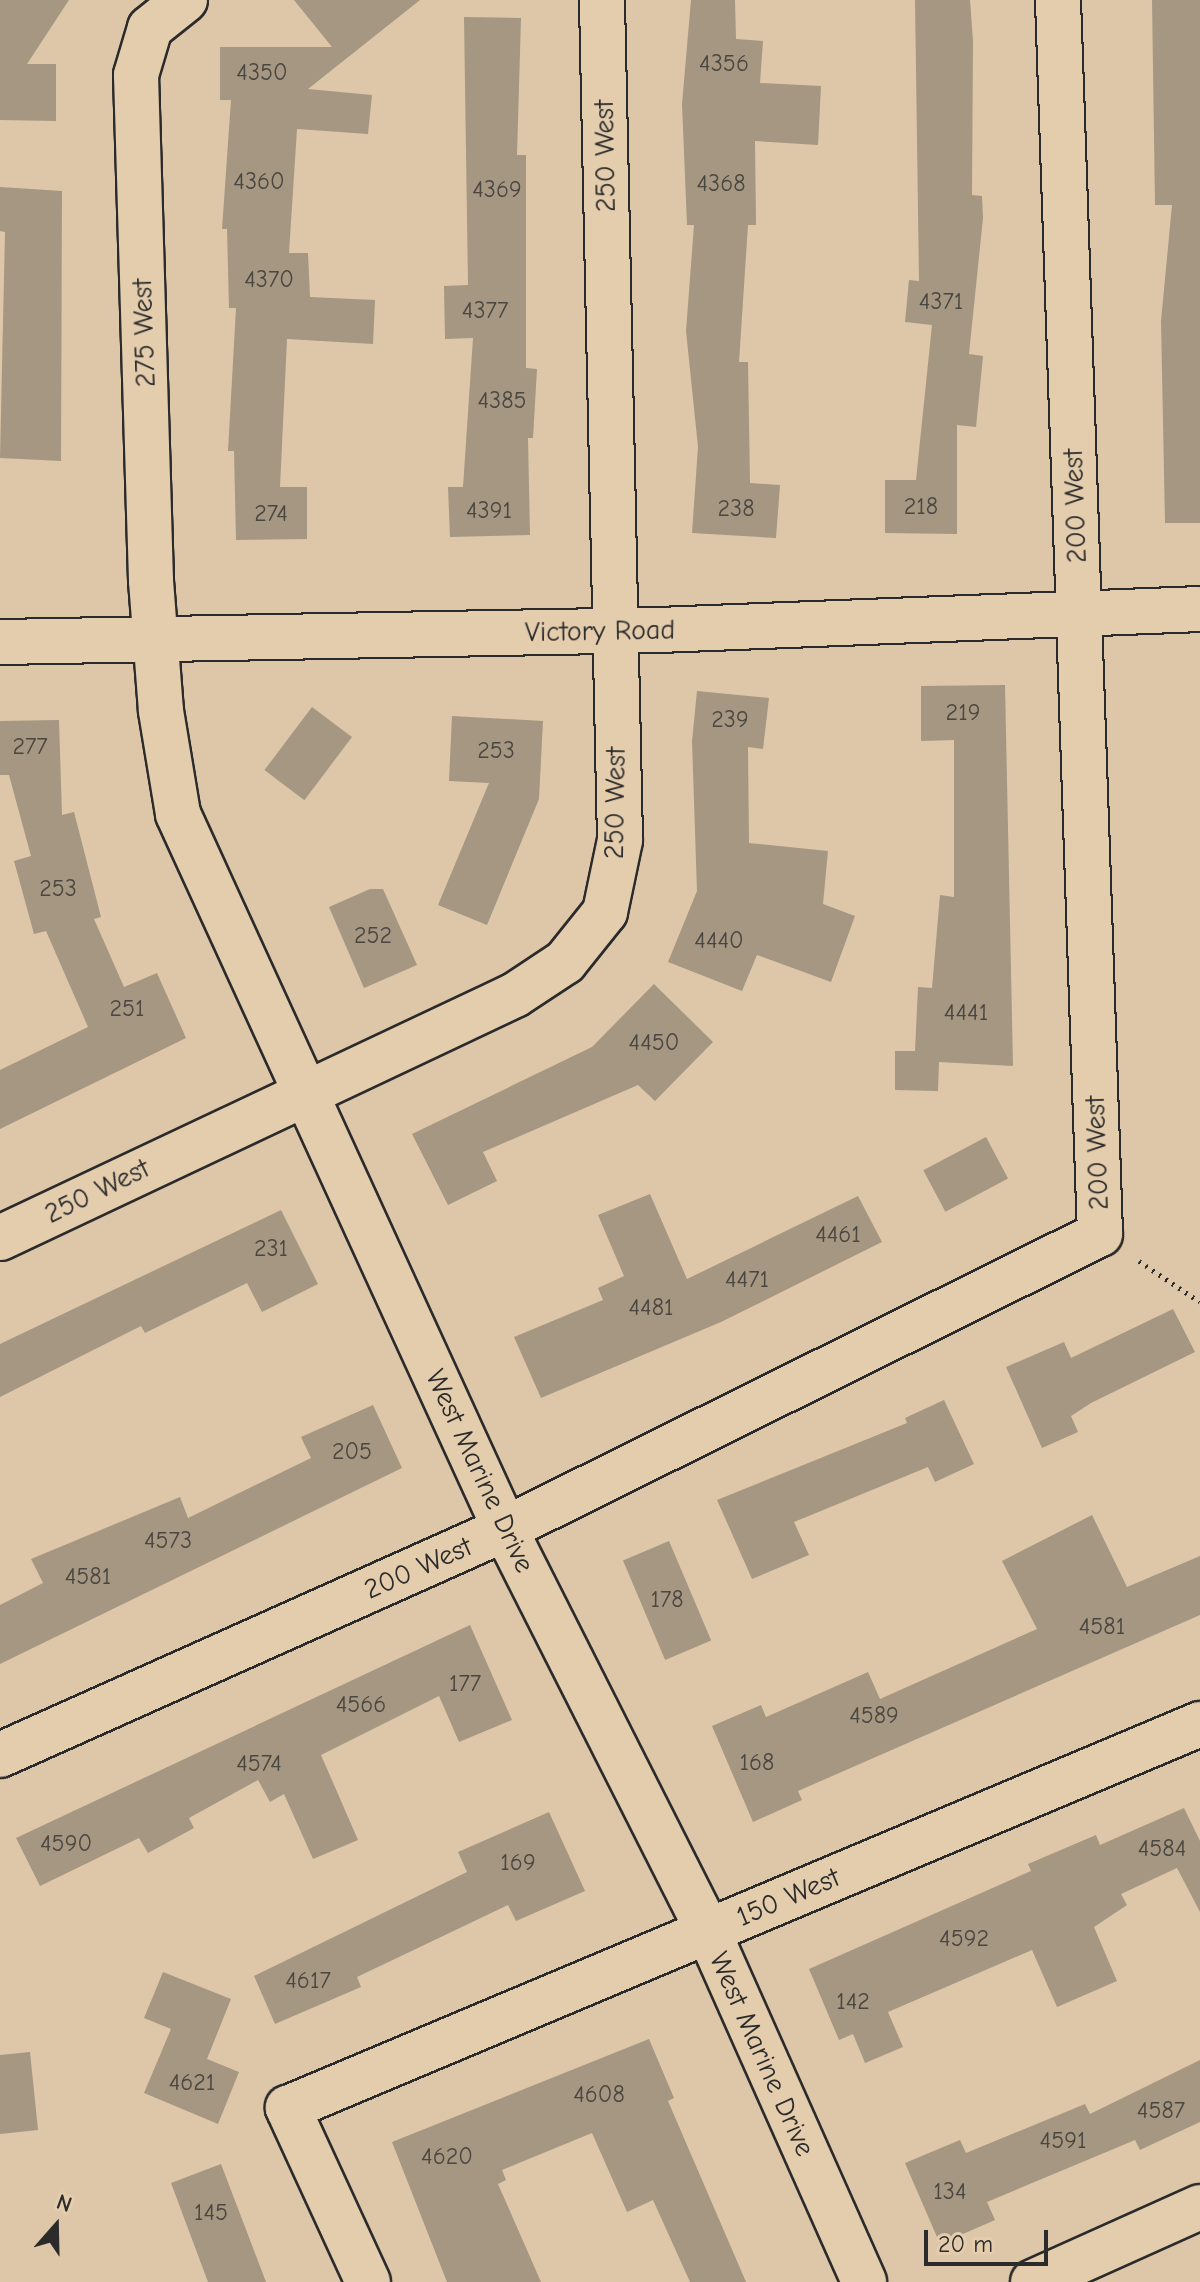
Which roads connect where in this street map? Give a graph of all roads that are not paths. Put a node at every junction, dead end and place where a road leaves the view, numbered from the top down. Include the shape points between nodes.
1 (185, 0) edge
2 (602, 0) edge
3 (1058, 0) edge
4 (1200, 609) edge
5 (1078, 611) junction
6 (613, 630) junction
7 (158, 640) junction
8 (0, 642) edge
9 (304, 1091) junction
10 (0, 1238) edge
11 (505, 1529) junction
12 (1200, 1724) edge
13 (0, 1755) edge
14 (708, 1931) junction
15 (1200, 2207) edge
16 (368, 2282) edge
17 (864, 2282) edge
18 (1033, 2282) edge

1 - 7 street, 275 West via 150,28 136,75
2 - 6 street, 250 West
3 - 5 street, 200 West
4 - 5 street, Victory Road
5 - 6 street, Victory Road
5 - 11 street, 200 West via 1100,1234
6 - 7 street, Victory Road
6 - 9 street, 250 West via 620,840 605,912 565,962 515,995
7 - 8 street, Victory Road
7 - 9 street, West Marine Drive via 161,711 178,814
9 - 10 street, 250 West
9 - 11 street, West Marine Drive
11 - 13 street, 200 West
11 - 14 street, West Marine Drive
12 - 14 street, 150 West
14 - 16 street, 150 West via 288,2108
14 - 17 street, West Marine Drive
15 - 18 street

